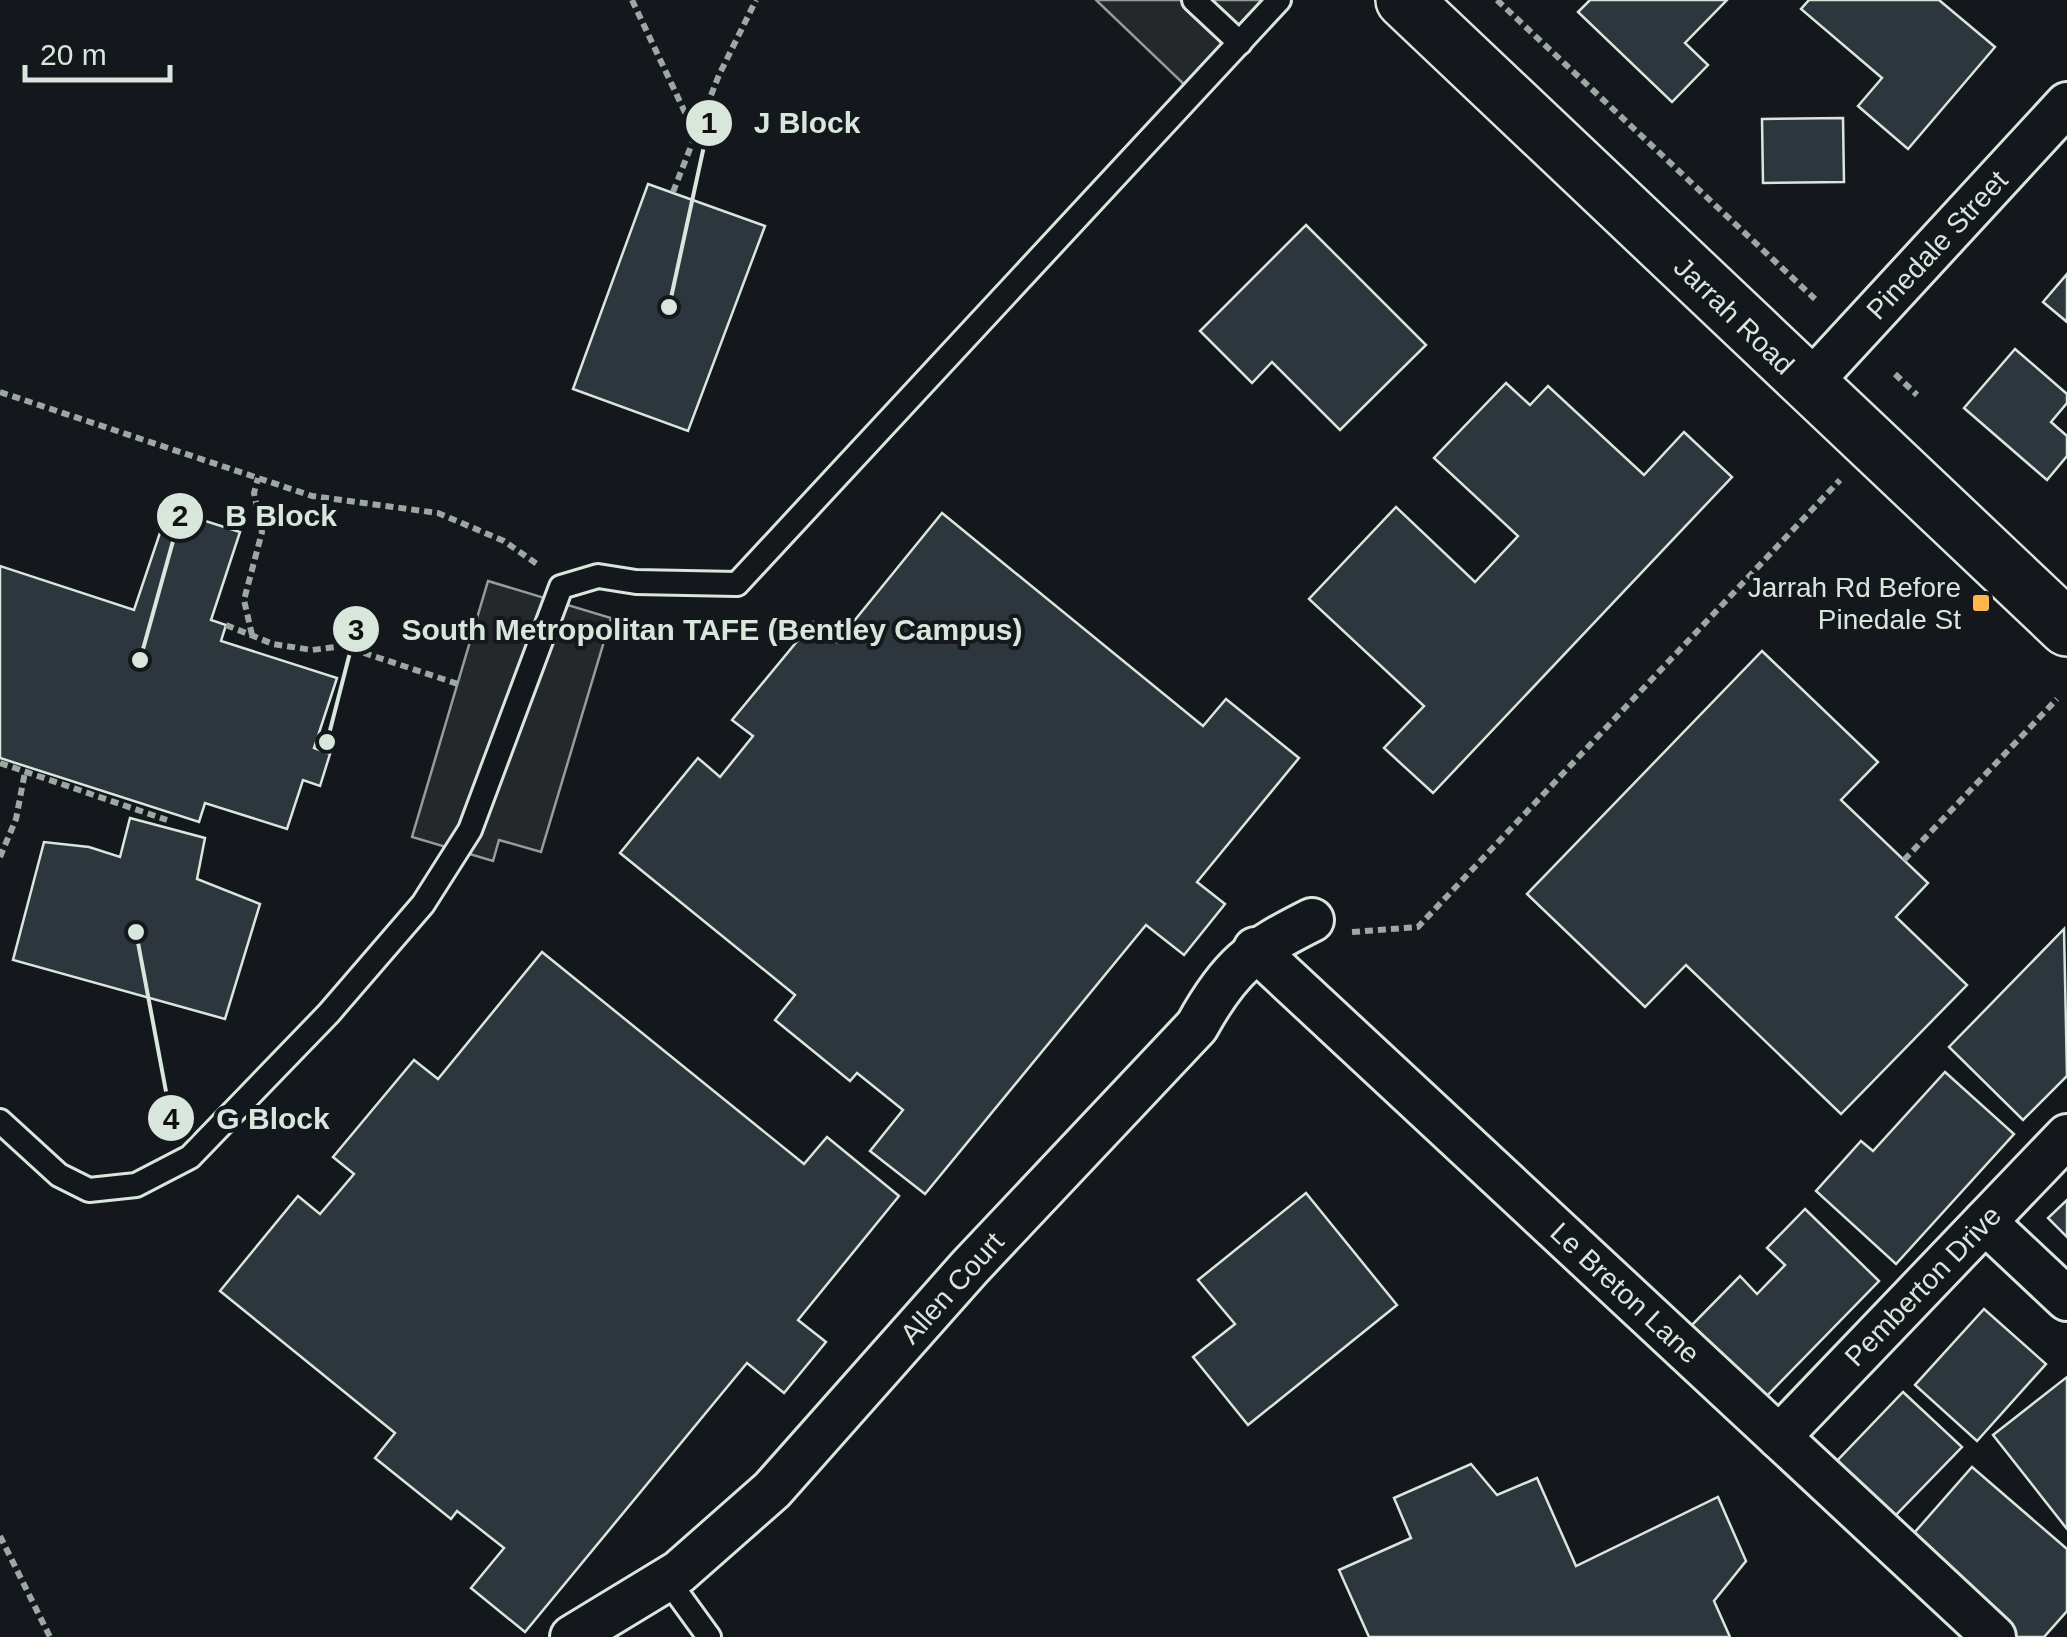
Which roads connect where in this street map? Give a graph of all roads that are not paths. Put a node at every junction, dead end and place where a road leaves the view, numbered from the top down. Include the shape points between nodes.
1 (1194, 0) edge
2 (1280, 0) edge
3 (1404, 0) edge
4 (1240, 43) junction
5 (2067, 104) edge
6 (1807, 386) junction
7 (2067, 628) edge
8 (1312, 920) road end
9 (1256, 949) junction
10 (0, 1121) edge
11 (2067, 1136) edge
12 (1985, 1222) junction
13 (2067, 1299) edge
14 (1779, 1436) junction
15 (667, 1579) junction
16 (572, 1637) edge
17 (709, 1637) edge
18 (1994, 1637) edge

1 - 4 lane
2 - 4 lane
3 - 6 street, Jarrah Road
4 - 10 lane via 737,584 598,576 561,588 470,830 442,874 329,1013 190,1157 136,1185 89,1190 58,1175
5 - 6 street, Pinedale Street
6 - 7 street, Jarrah Road
8 - 9 street, Allen Court
9 - 14 street, Le Breton Lane
9 - 15 street, Allen Court via 1218,988 1197,1026 772,1490
11 - 12 street, Pemberton Drive
12 - 13 street
12 - 14 street, Pemberton Drive
14 - 18 street, Le Breton Lane
15 - 16 street, Allen Court
15 - 17 lane

